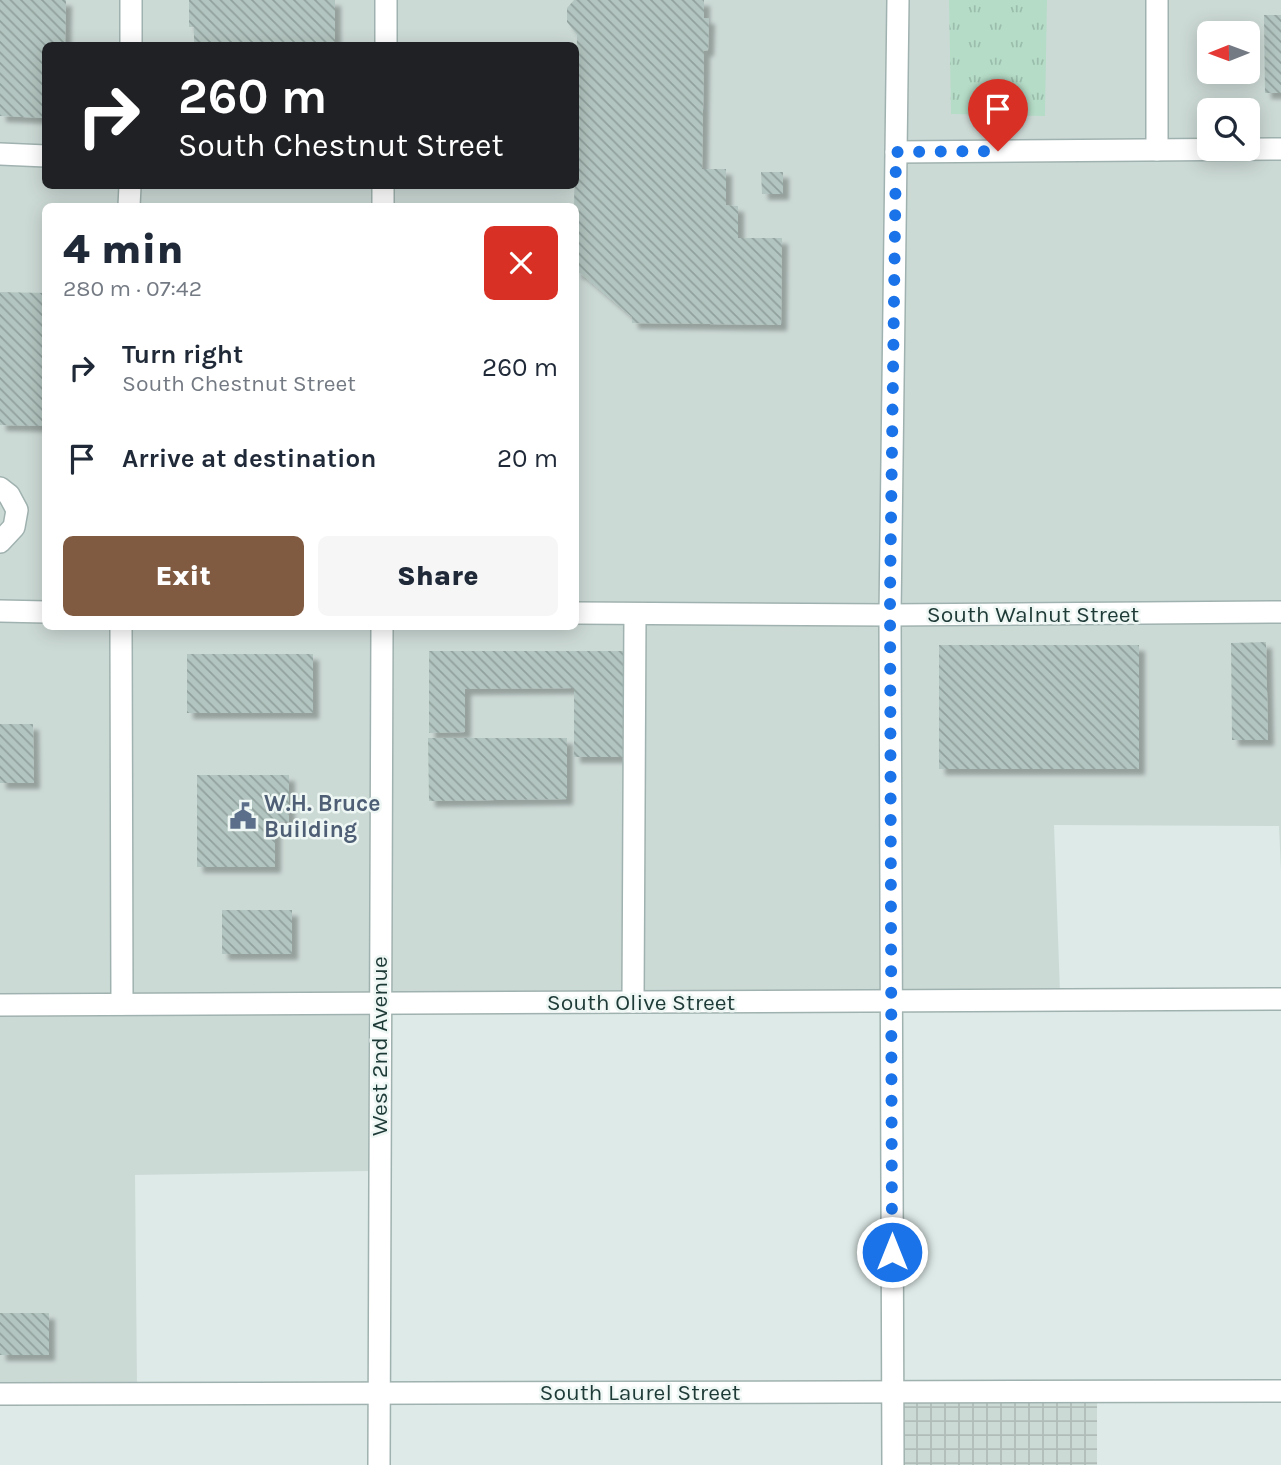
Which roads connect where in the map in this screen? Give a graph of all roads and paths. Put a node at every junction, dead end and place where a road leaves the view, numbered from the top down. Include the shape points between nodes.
1 (131, 0) edge
2 (386, 0) edge
3 (898, 0) edge
4 (1157, 0) edge
5 (131, 42) edge
6 (386, 42) edge
7 (1281, 149) edge
8 (1157, 150) junction
9 (896, 152) junction
10 (0, 154) edge
11 (42, 156) edge
12 (0, 488) edge
13 (0, 542) edge
14 (0, 611) edge
15 (42, 612) edge
16 (1281, 612) edge
17 (579, 613) edge
18 (635, 614) junction
19 (890, 615) junction
20 (121, 630) edge
21 (382, 630) edge
22 (1281, 999) edge
23 (890, 1001) junction
24 (633, 1002) junction
25 (0, 1004) edge
26 (122, 1004) junction
27 (379, 1004) junction
28 (892, 1391) junction
29 (1281, 1391) edge
30 (378, 1393) junction
31 (0, 1394) edge
32 (379, 1465) edge
33 (893, 1465) edge

1 - 5 street
2 - 6 street
3 - 9 street
4 - 8 street
7 - 8 street
8 - 9 street
9 - 19 street
10 - 11 street
12 - 13 street via 18,510 13,527
14 - 15 street
16 - 19 street, South Walnut Street
17 - 18 street, South Walnut Street
18 - 19 street, South Walnut Street
18 - 24 street
19 - 23 street
20 - 26 street
21 - 27 street, West 2nd Avenue
22 - 23 street, South Olive Street
23 - 24 street, South Olive Street
23 - 28 street
24 - 27 street, South Olive Street
25 - 26 street, South Olive Street
26 - 27 street, South Olive Street
27 - 30 street, West 2nd Avenue
28 - 29 street, South Laurel Street
28 - 30 street, South Laurel Street
28 - 33 street
30 - 31 street, South Laurel Street
30 - 32 street, West 2nd Avenue

